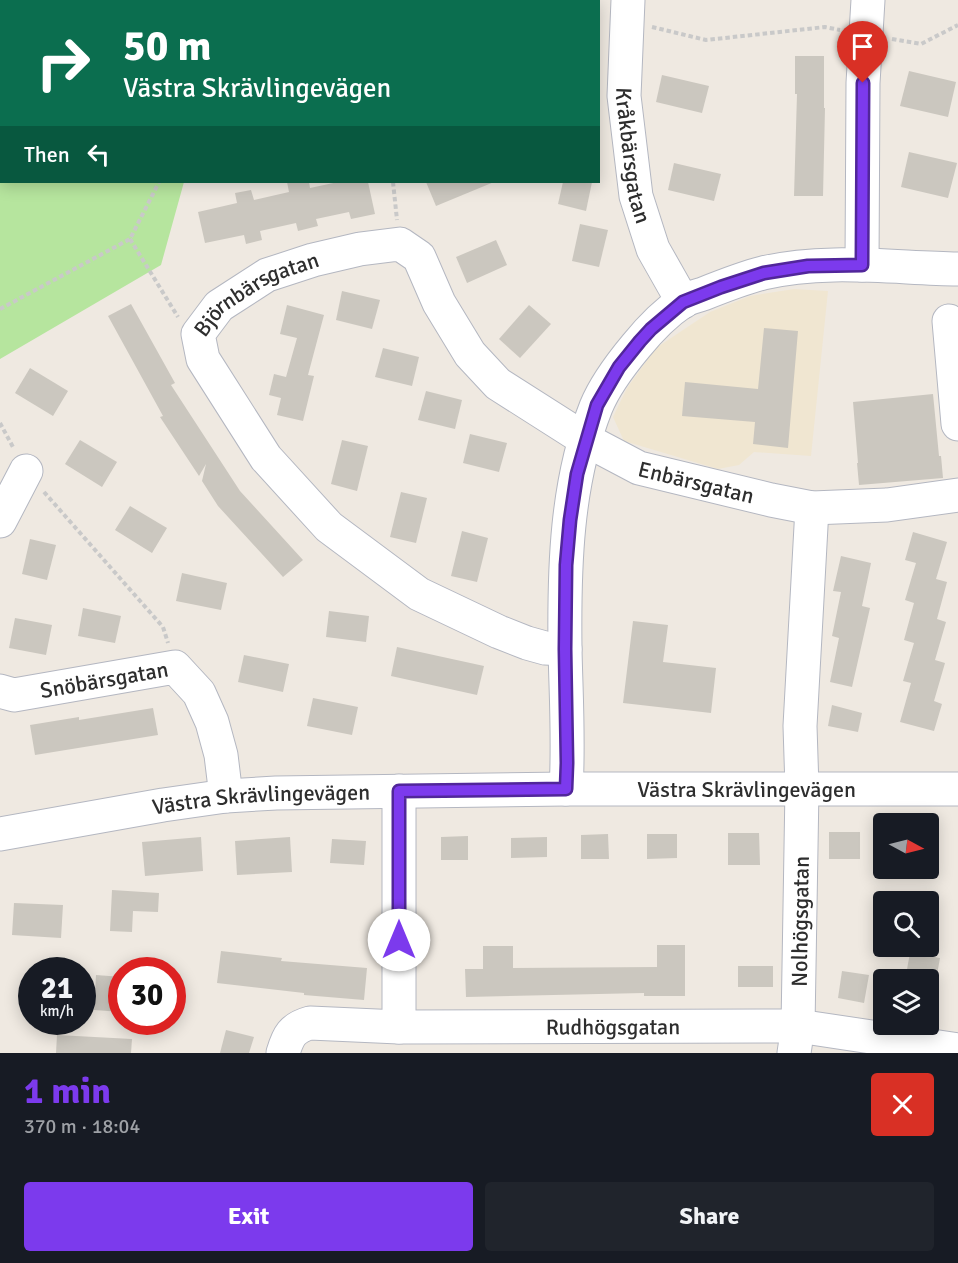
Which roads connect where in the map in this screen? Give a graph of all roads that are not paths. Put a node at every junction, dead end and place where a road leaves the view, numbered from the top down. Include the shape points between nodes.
1 (868, 0) edge
2 (628, 10) edge
3 (862, 265) junction
4 (958, 269) edge
5 (683, 302) junction
6 (949, 321) dead end
7 (958, 424) edge
8 (586, 440) junction
9 (26, 471) road end
10 (958, 495) edge
11 (812, 508) junction
12 (0, 521) edge
13 (565, 649) junction
14 (0, 691) edge
15 (802, 788) junction
16 (566, 789) junction
17 (958, 789) edge
18 (399, 791) junction
19 (226, 796) junction
20 (0, 834) edge
21 (399, 1027) junction
22 (796, 1040) edge
23 (958, 1050) edge
24 (283, 1053) edge

1 - 3 street via 863,83
2 - 5 street, Kråkbärsgatan via 624,96 636,196 653,249
3 - 4 street
3 - 5 street via 808,266 764,273
5 - 8 street via 651,329 619,367 597,405
6 - 7 street
8 - 11 street, Enbärsgatan via 639,468
8 - 13 street via 570,520
8 - 13 street, Björnbärsgatan via 498,384 470,354 438,303 419,256 400,244 360,249 267,275 219,306 198,334 203,359 266,458 329,527 419,594 527,643
9 - 12 street
10 - 11 street, Enbärsgatan via 887,505
11 - 15 street, Nolhögsgatan via 800,726
13 - 16 street
14 - 19 street, Snöbärsgatan via 14,695 175,667 199,693 212,722
15 - 16 street, Västra Skrävlingevägen
15 - 17 street, Västra Skrävlingevägen
15 - 22 street, Nolhögsgatan
16 - 18 street, Västra Skrävlingevägen
18 - 19 street, Västra Skrävlingevägen
18 - 21 street
19 - 20 street, Västra Skrävlingevägen
21 - 22 street, Rudhögsgatan
21 - 24 street, Rudhögsgatan via 300,1025 288,1037
22 - 23 street, Rudhögsgatan

